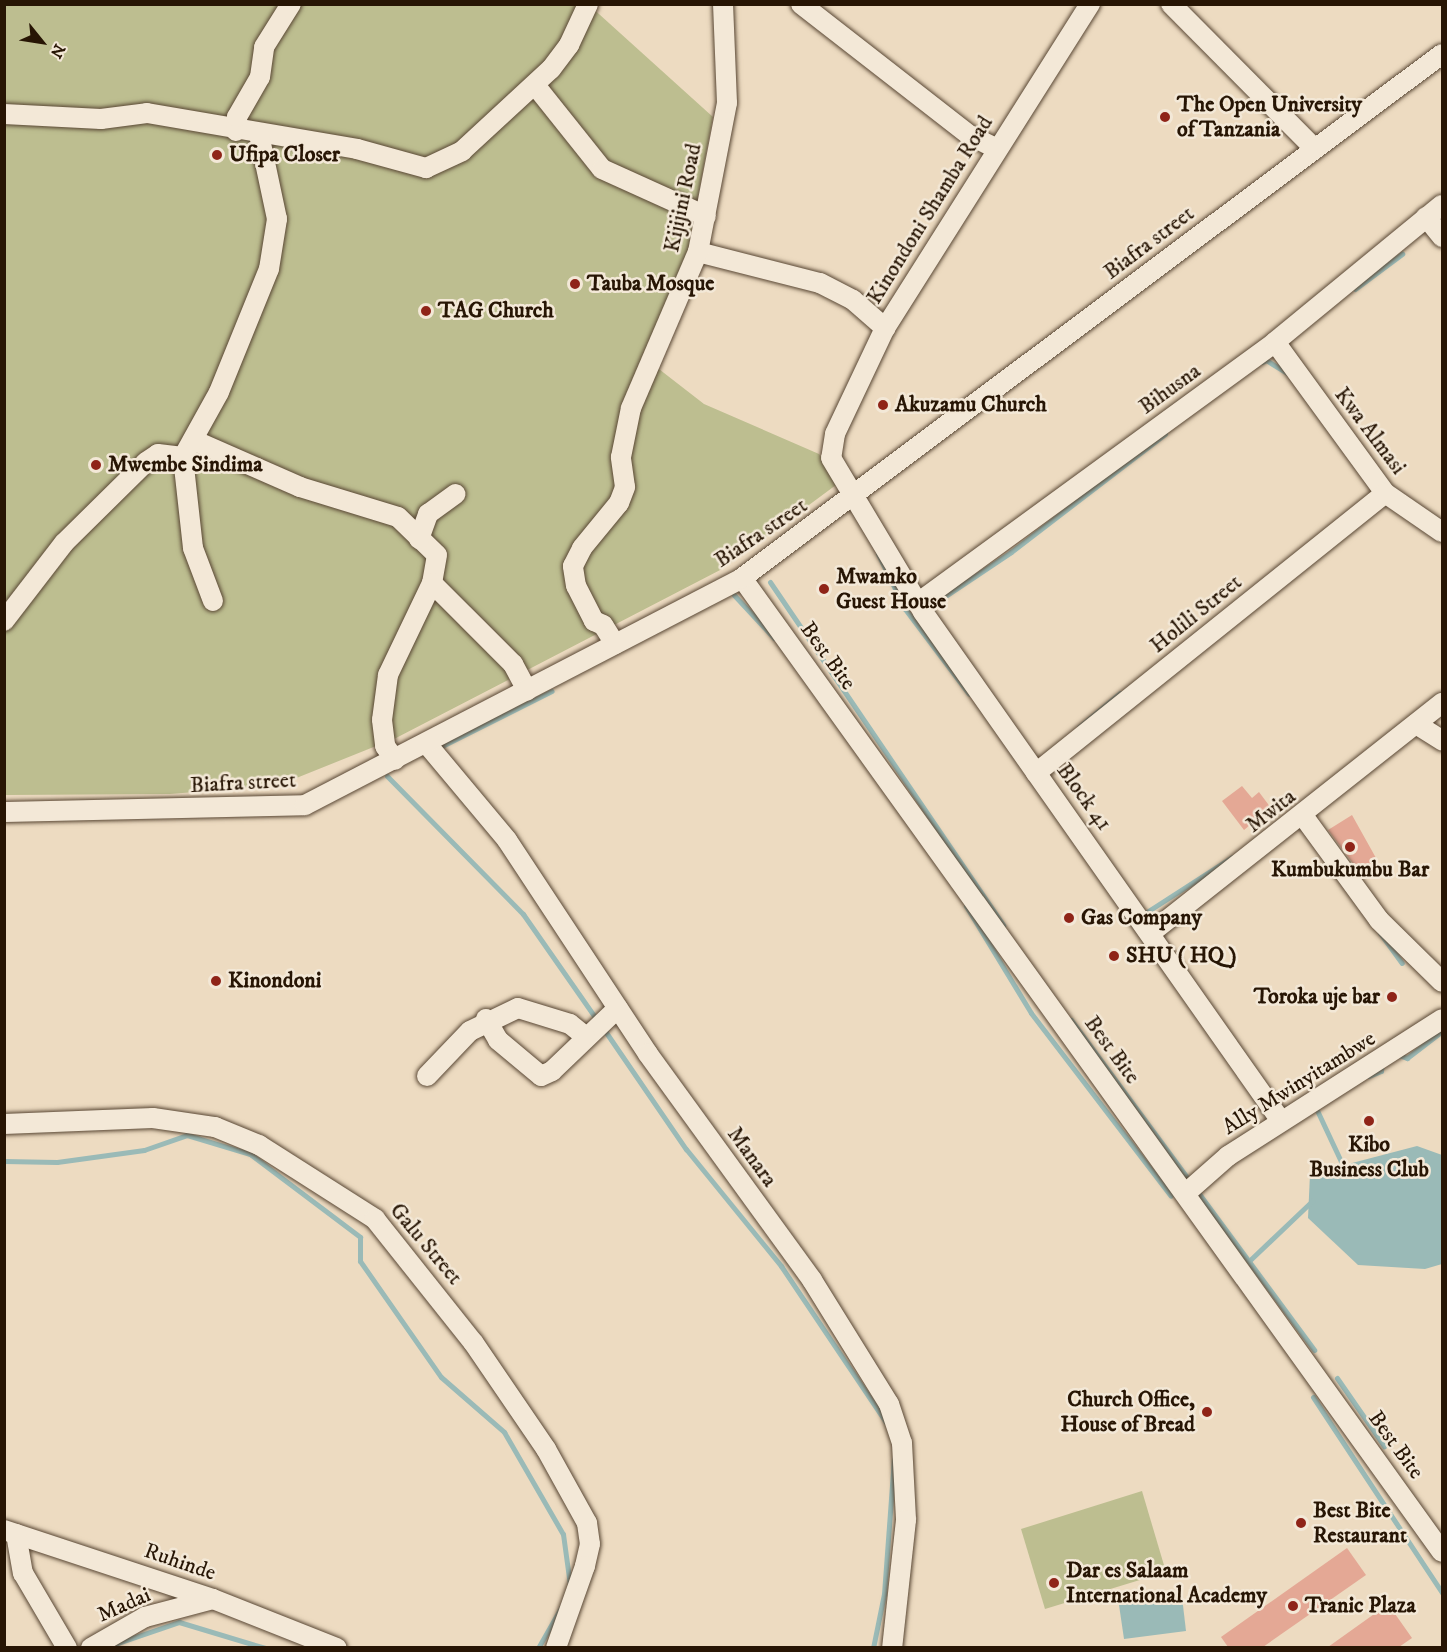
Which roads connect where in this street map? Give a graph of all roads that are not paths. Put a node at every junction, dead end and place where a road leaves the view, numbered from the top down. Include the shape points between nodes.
1 (291, 4) edge
2 (588, 4) edge
3 (723, 4) edge
4 (801, 4) edge
5 (1090, 4) edge
6 (1171, 4) edge
7 (1443, 54) edge
8 (535, 85) junction
9 (4, 114) edge
10 (236, 131) junction
11 (259, 134) junction
12 (996, 148) junction
13 (1315, 149) junction
14 (1443, 205) edge
15 (706, 216) junction
16 (1426, 217) junction
17 (1443, 237) edge
18 (698, 252) junction
19 (885, 328) junction
20 (1275, 342) junction
21 (188, 448) junction
22 (1385, 493) junction
23 (456, 495) dead end
24 (854, 496) junction
25 (1443, 532) edge
26 (419, 539) junction
27 (742, 578) junction
28 (432, 583) junction
29 (213, 601) dead end
30 (919, 602) junction
31 (4, 621) edge
32 (615, 644) junction
33 (527, 690) junction
34 (1443, 703) edge
35 (1416, 724) junction
36 (1443, 740) edge
37 (426, 743) junction
38 (395, 760) junction
39 (1036, 773) junction
40 (4, 812) edge
41 (1304, 816) junction
42 (1152, 932) junction
43 (1443, 982) edge
44 (486, 1019) junction
45 (1443, 1019) edge
46 (600, 1023) junction
47 (427, 1076) dead end
48 (1281, 1121) junction
49 (4, 1124) edge
50 (1186, 1193) junction
51 (10, 1532) edge
52 (1443, 1552) edge
53 (213, 1599) junction
54 (68, 1647) edge
55 (91, 1647) edge
56 (337, 1647) edge
57 (556, 1647) edge
58 (892, 1647) edge

1 - 10 street via 264,47 260,77 237,117
2 - 8 street via 569,45
3 - 15 street, Kijijini Road via 727,103
4 - 12 street via 969,135
5 - 12 street, Kinondoni Shamba Road
6 - 13 street via 1256,85
7 - 13 street, Biafra street
8 - 11 street via 462,151 426,168 357,149
8 - 15 street via 602,169
9 - 10 street via 101,119 147,113
10 - 11 street
11 - 21 street via 273,186 275,242 256,306
12 - 19 street, Kinondoni Shamba Road
13 - 24 street, Biafra street
14 - 16 street, Bihusna
15 - 18 street, Kijijini Road
16 - 17 street
16 - 20 street, Bihusna
18 - 19 street, Kinondoni Shamba Road via 820,284 852,300
18 - 32 street, Kijijini Road via 631,408 621,457 625,487 619,503 573,566 576,586 594,621 603,625
19 - 24 street, Block 41 via 830,445 831,458
20 - 22 street, Kwa Almasi
20 - 30 street, Bihusna
21 - 26 street via 398,517
21 - 29 street via 194,548
21 - 31 street via 158,454 146,462 64,543
22 - 25 street, Kwa Almasi
22 - 39 street, Holili Street
23 - 26 street via 428,514
24 - 27 street, Biafra street
24 - 30 street, Block 41
26 - 28 street via 437,555
27 - 32 street, Biafra street
27 - 50 street, Best Bite
28 - 33 street via 513,664
28 - 38 street via 388,675 382,720 385,746
30 - 39 street, Block 41
32 - 33 street, Biafra street
33 - 37 street, Biafra street
34 - 35 street, Mwita
35 - 36 street
35 - 41 street, Mwita
37 - 38 street, Biafra street
37 - 46 street, Manara via 507,840
38 - 40 street, Biafra street via 305,805
39 - 42 street, Block 41
41 - 42 street, Mwita
41 - 43 street via 1379,920
42 - 48 street, Block 41
44 - 46 street via 519,1008
44 - 46 street via 498,1040 542,1076 560,1065
44 - 47 street
45 - 48 street, Ally Mwinyitambwe
46 - 58 street, Manara via 812,1280 889,1404 902,1443 906,1509
48 - 50 street, Ally Mwinyitambwe via 1228,1156
49 - 57 street, Galu Street via 153,1118 215,1127 259,1145 375,1219 473,1342 546,1449 587,1523 590,1544 585,1566
50 - 52 street, Best Bite
51 - 53 street, Ruhinde
51 - 54 street via 23,1573
53 - 55 street, Madai via 145,1617
53 - 56 street, Ruhinde

